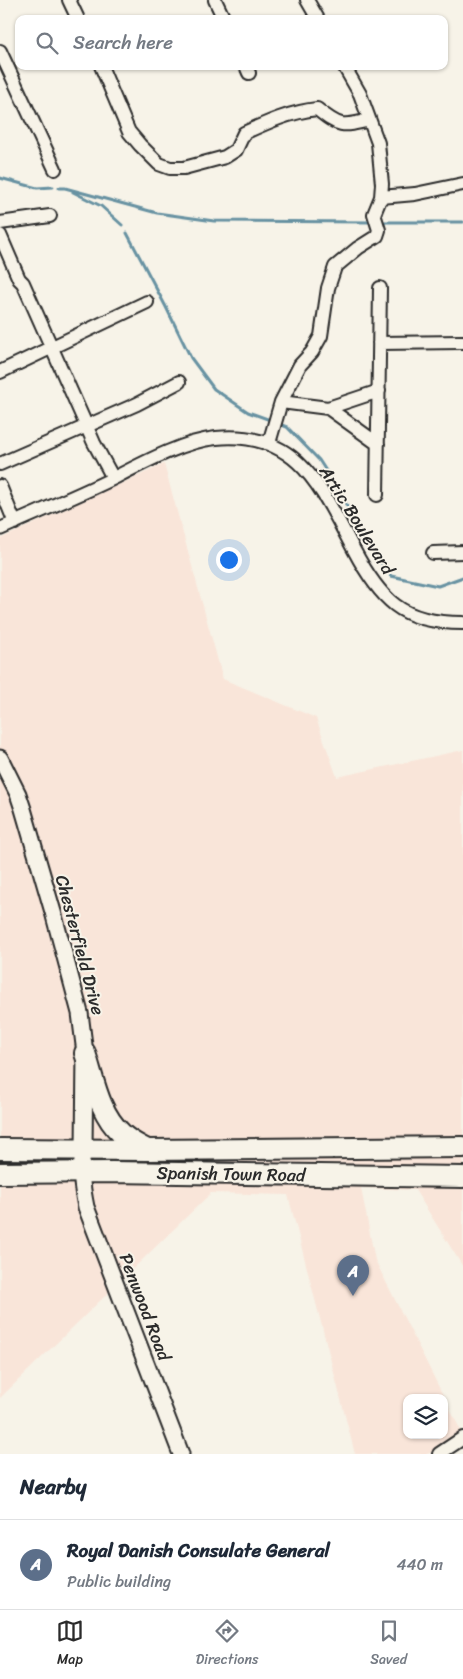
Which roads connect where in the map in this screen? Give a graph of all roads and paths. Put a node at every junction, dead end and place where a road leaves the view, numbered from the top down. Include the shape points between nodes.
1 (69, 0) edge
2 (216, 0) edge
3 (307, 0) edge
4 (76, 15) edge
5 (222, 15) edge
6 (316, 15) edge
7 (0, 51) edge
8 (102, 70) edge
9 (346, 70) edge
10 (370, 120) junction
11 (56, 168) dead end
12 (463, 184) edge
13 (381, 197) junction
14 (50, 216) dead end
15 (0, 223) edge
16 (0, 235) edge
17 (380, 288) dead end
18 (147, 302) dead end
19 (463, 342) edge
20 (379, 343) junction
21 (51, 349) junction
22 (0, 372) edge
23 (179, 382) dead end
24 (379, 391) junction
25 (279, 408) junction
26 (328, 408) junction
27 (87, 425) junction
28 (270, 438) junction
29 (378, 444) junction
30 (0, 464) edge
31 (113, 478) junction
32 (0, 486) edge
33 (377, 494) dead end
34 (15, 522) junction
35 (0, 529) edge
36 (463, 552) edge
37 (433, 553) dead end
38 (463, 623) edge
39 (0, 758) edge
40 (85, 1052) junction
41 (388, 1147) junction
42 (463, 1147) edge
43 (0, 1149) edge
44 (84, 1149) junction
45 (148, 1150) junction
46 (463, 1158) edge
47 (80, 1172) junction
48 (0, 1173) edge
49 (463, 1177) edge
50 (463, 1438) edge
51 (182, 1454) edge
52 (439, 1454) edge

1 - 4 street
2 - 5 street
3 - 6 street
7 - 11 street
8 - 10 street via 130,132 159,164 170,168 184,168 225,157 236,150 244,133 299,111 317,109 332,121 347,126
9 - 10 street
10 - 13 street via 378,143
12 - 13 street via 416,194
13 - 25 street via 374,214 379,230 377,236 335,268 328,288 321,336 300,365
14 - 15 street
16 - 21 street
17 - 20 street
18 - 21 street
19 - 20 street
20 - 24 street
21 - 22 street
21 - 27 street
23 - 27 street
24 - 26 street
24 - 29 street
25 - 26 street
25 - 28 street
26 - 29 street
27 - 30 street
27 - 31 street
28 - 31 street, Artic Boulevard via 206,440 161,455
28 - 38 street, Artic Boulevard via 308,472 362,564 384,594 395,604 423,618
29 - 33 street
31 - 34 street, Artic Boulevard
32 - 34 street
34 - 35 street, Artic Boulevard
36 - 37 street
39 - 40 street, Chesterfield Drive via 23,809 53,912 80,1013
40 - 44 street, Chesterfield Drive
40 - 45 highway via 99,1097 112,1122 120,1133
41 - 42 highway, Spanish Town Road
41 - 45 highway, Spanish Town Road
41 - 46 highway via 396,1153
43 - 44 highway, Spanish Town Road
44 - 45 highway, Spanish Town Road
44 - 47 street, Penwood Road
47 - 48 highway, Spanish Town Road
47 - 49 highway, Spanish Town Road
47 - 51 street, Penwood Road via 86,1207
50 - 52 street

